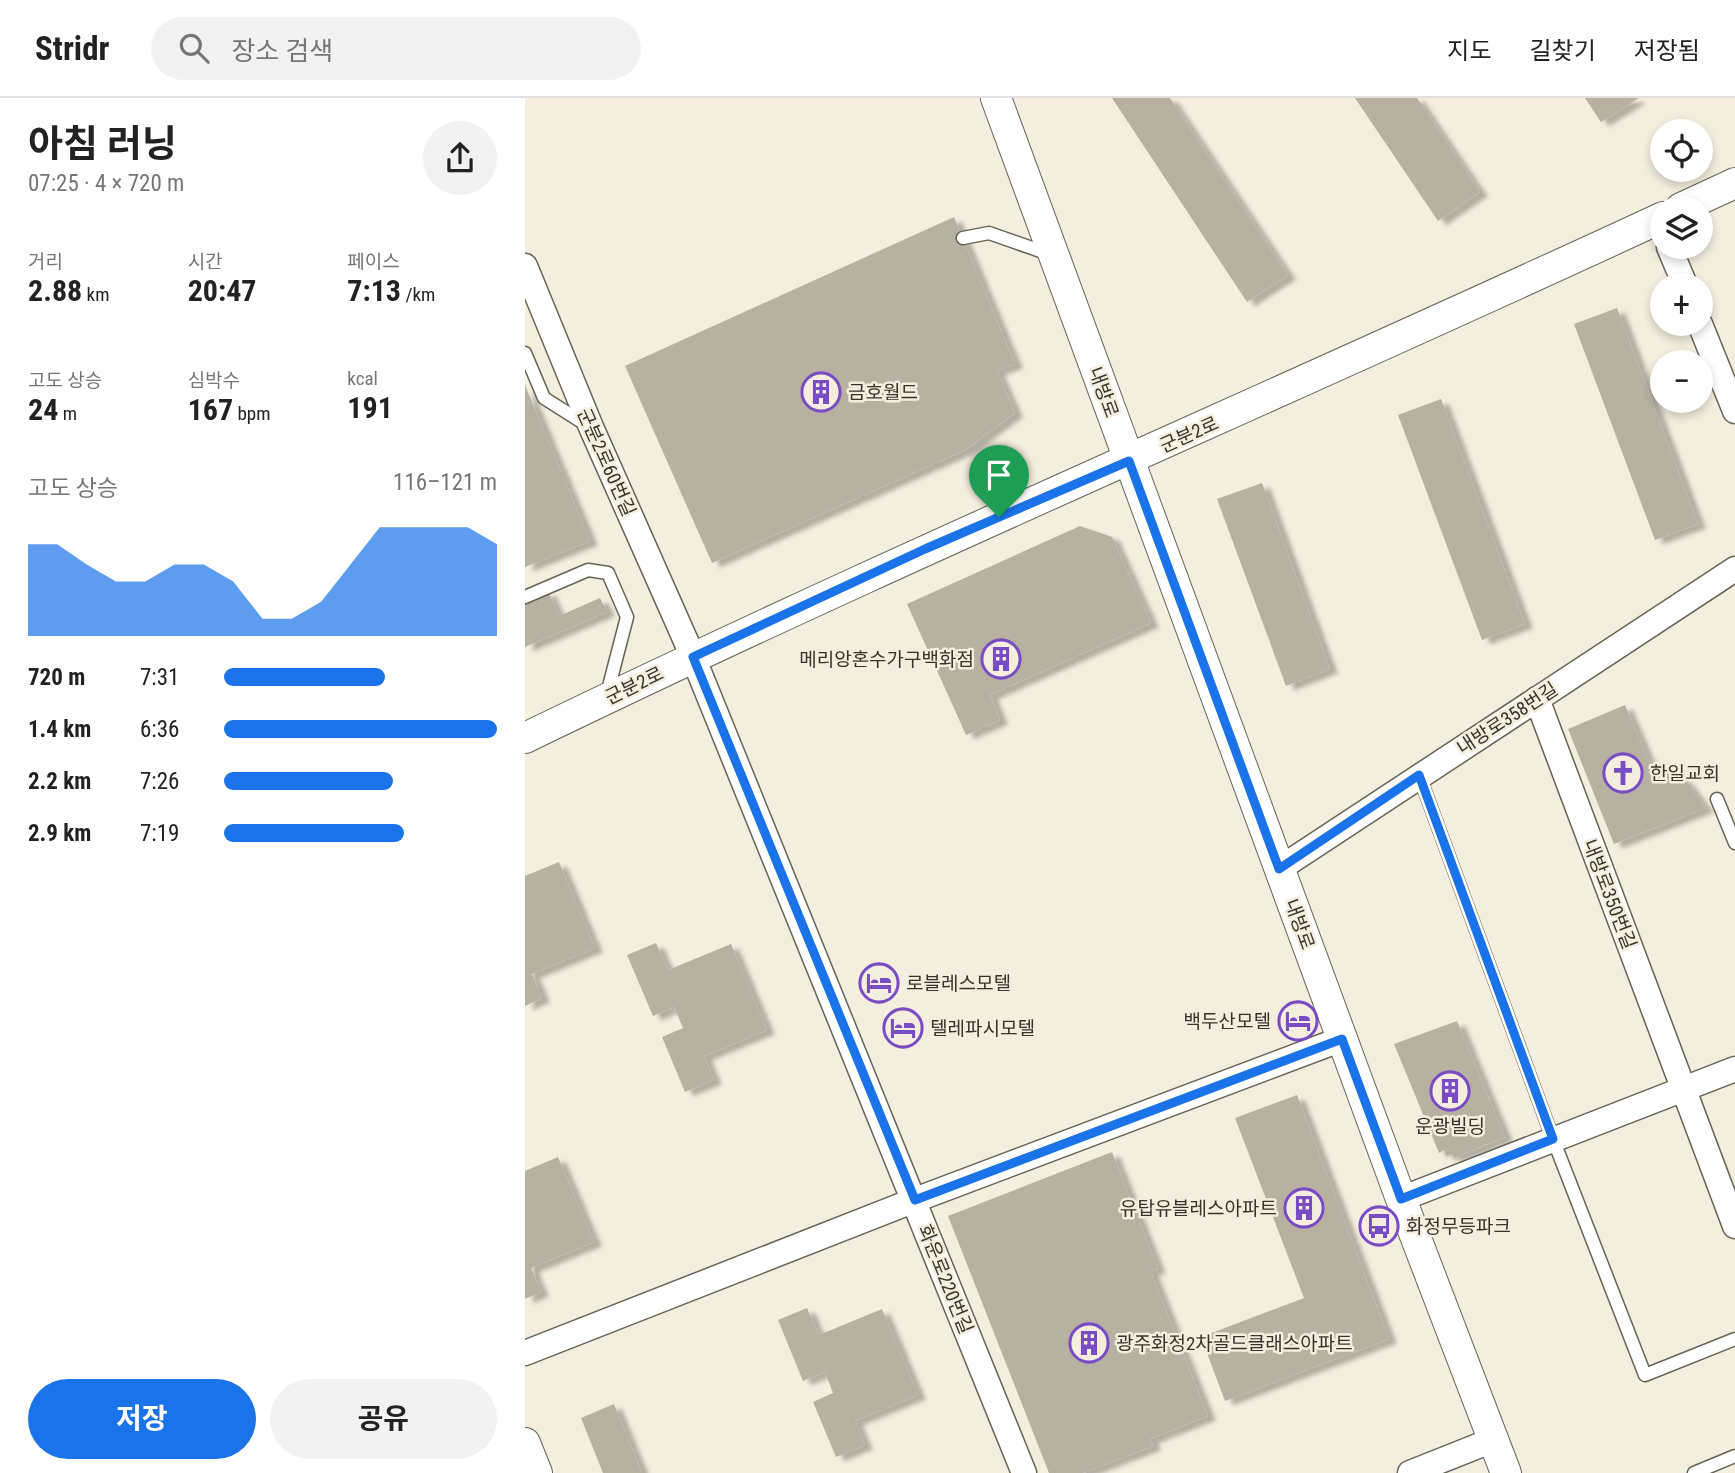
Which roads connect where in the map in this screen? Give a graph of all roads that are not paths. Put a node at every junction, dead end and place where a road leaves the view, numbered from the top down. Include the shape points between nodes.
1 (996, 98) edge
2 (1735, 183) edge
3 (1710, 196) edge
4 (1650, 226) edge
5 (963, 238) dead end
6 (1054, 256) junction
7 (525, 265) edge
8 (1705, 336) edge
9 (525, 353) edge
10 (1732, 394) edge
11 (591, 428) junction
12 (1129, 461) junction
13 (1735, 569) edge
14 (525, 597) edge
15 (693, 657) junction
16 (606, 699) junction
17 (1537, 699) junction
18 (525, 738) edge
19 (1419, 775) junction
20 (1717, 799) dead end
21 (1735, 842) edge
22 (1279, 869) junction
23 (1342, 1039) junction
24 (1735, 1069) edge
25 (1683, 1089) junction
26 (1553, 1139) junction
27 (1401, 1199) junction
28 (915, 1200) junction
29 (1735, 1226) edge
30 (1735, 1339) edge
31 (525, 1353) edge
32 (1493, 1440) junction
33 (525, 1443) edge
34 (1735, 1456) edge
35 (537, 1473) edge
36 (1024, 1473) edge
37 (1410, 1473) edge
38 (1506, 1473) edge
39 (1694, 1473) edge

1 - 6 street, 내방로
2 - 3 street, 군분2로
4 - 12 street, 군분2로
5 - 6 lane via 989,233
6 - 12 street, 내방로
7 - 11 street, 군분2로60번길
8 - 10 street
9 - 11 lane via 544,398
11 - 15 street, 군분2로60번길
12 - 15 street, 군분2로
12 - 22 street, 내방로
13 - 17 street, 내방로358번길
14 - 16 lane via 587,570 608,573 627,617
15 - 16 street, 군분2로
15 - 28 street, 화운로220번길
16 - 18 street, 군분2로
17 - 19 street, 내방로358번길
17 - 25 street, 내방로350번길
19 - 22 street, 내방로358번길
19 - 26 lane
20 - 21 lane
22 - 23 street, 내방로
23 - 27 street, 내방로
23 - 28 street
24 - 25 street
25 - 26 street
25 - 29 street, 내방로350번길
26 - 27 street
26 - 30 lane via 1645,1375
27 - 32 street, 내방로
28 - 31 street
28 - 36 street, 화운로220번길
32 - 37 street
32 - 38 street, 내방로
33 - 35 street
34 - 39 lane

